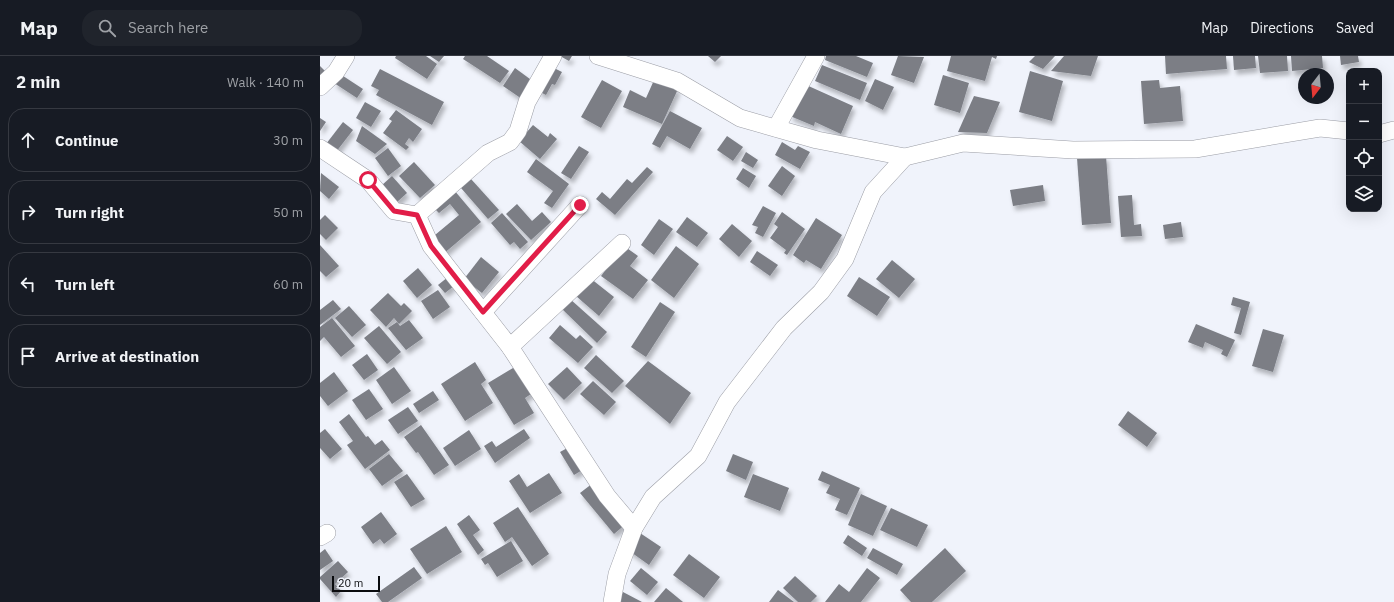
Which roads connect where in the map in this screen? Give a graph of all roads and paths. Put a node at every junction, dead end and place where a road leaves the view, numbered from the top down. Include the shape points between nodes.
1 (346, 56) edge
2 (553, 56) edge
3 (598, 56) edge
4 (816, 56) edge
5 (320, 87) edge
6 (776, 128) junction
7 (1394, 130) edge
8 (1346, 132) edge
9 (1382, 133) edge
10 (320, 148) edge
11 (905, 157) junction
12 (580, 205) dead end
13 (417, 215) junction
14 (622, 243) dead end
15 (483, 312) junction
16 (510, 347) junction
17 (634, 528) junction
18 (612, 602) edge

1 - 5 street via 336,72
2 - 13 street via 527,102 518,131 510,142 488,153
3 - 6 street via 677,81 740,118
4 - 6 street
6 - 11 street via 817,140
7 - 9 street
8 - 11 street via 1320,128 1195,149 1073,150 963,143
10 - 13 street via 368,180 394,211
11 - 17 street via 874,192 845,259 820,292 784,328 727,402 698,456 653,497
12 - 15 street
13 - 15 street via 431,246
14 - 16 street
15 - 16 street
16 - 17 street via 606,496
17 - 18 street via 617,574

